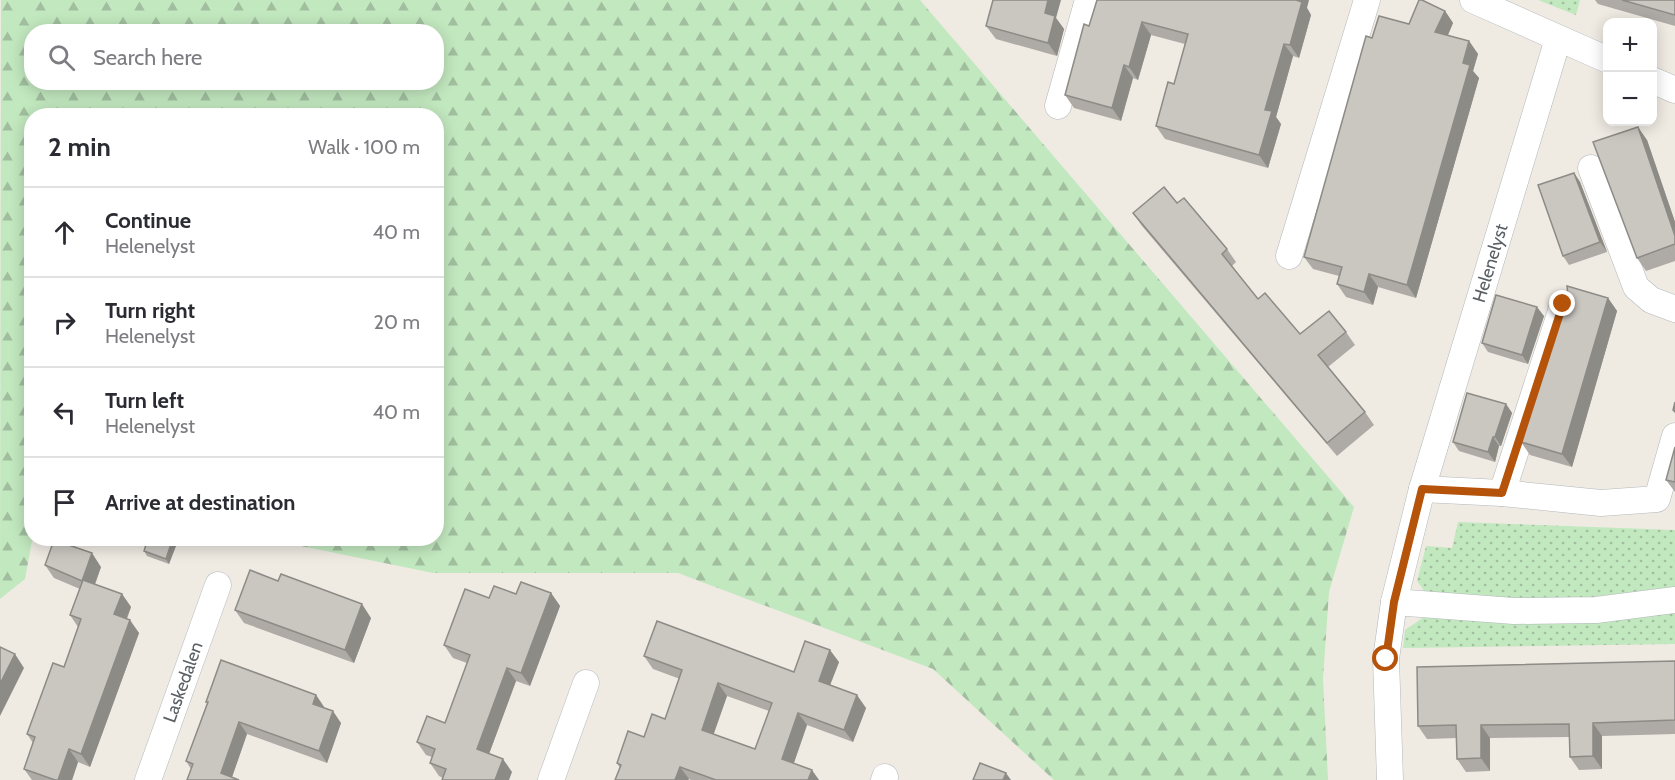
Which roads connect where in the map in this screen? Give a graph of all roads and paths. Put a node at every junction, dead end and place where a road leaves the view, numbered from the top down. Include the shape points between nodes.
1 (1088, 0) edge
2 (1367, 0) edge
3 (1473, 0) edge
4 (1558, 39) junction
5 (1603, 58) edge
6 (1657, 82) edge
7 (1675, 90) edge
8 (1058, 106) dead end
9 (1591, 168) dead end
10 (1289, 256) dead end
11 (1563, 304) edge
12 (1675, 309) edge
13 (1675, 436) edge
14 (1422, 489) junction
15 (1502, 493) junction
16 (218, 585) dead end
17 (1675, 600) edge
18 (1394, 602) junction
19 (586, 683) dead end
20 (148, 780) edge
21 (551, 780) edge
22 (1390, 780) edge

1 - 8 street
2 - 10 street
3 - 4 street
4 - 5 street
4 - 14 street, Helenelyst
6 - 7 street
9 - 12 street via 1636,287 1651,300
11 - 15 street
13 - 15 street via 1657,499 1601,503
14 - 15 street
14 - 18 street, Helenelyst
16 - 20 street, Laskedalen
17 - 18 street via 1596,610 1514,611
18 - 22 street, Helenelyst via 1386,659
19 - 21 street

